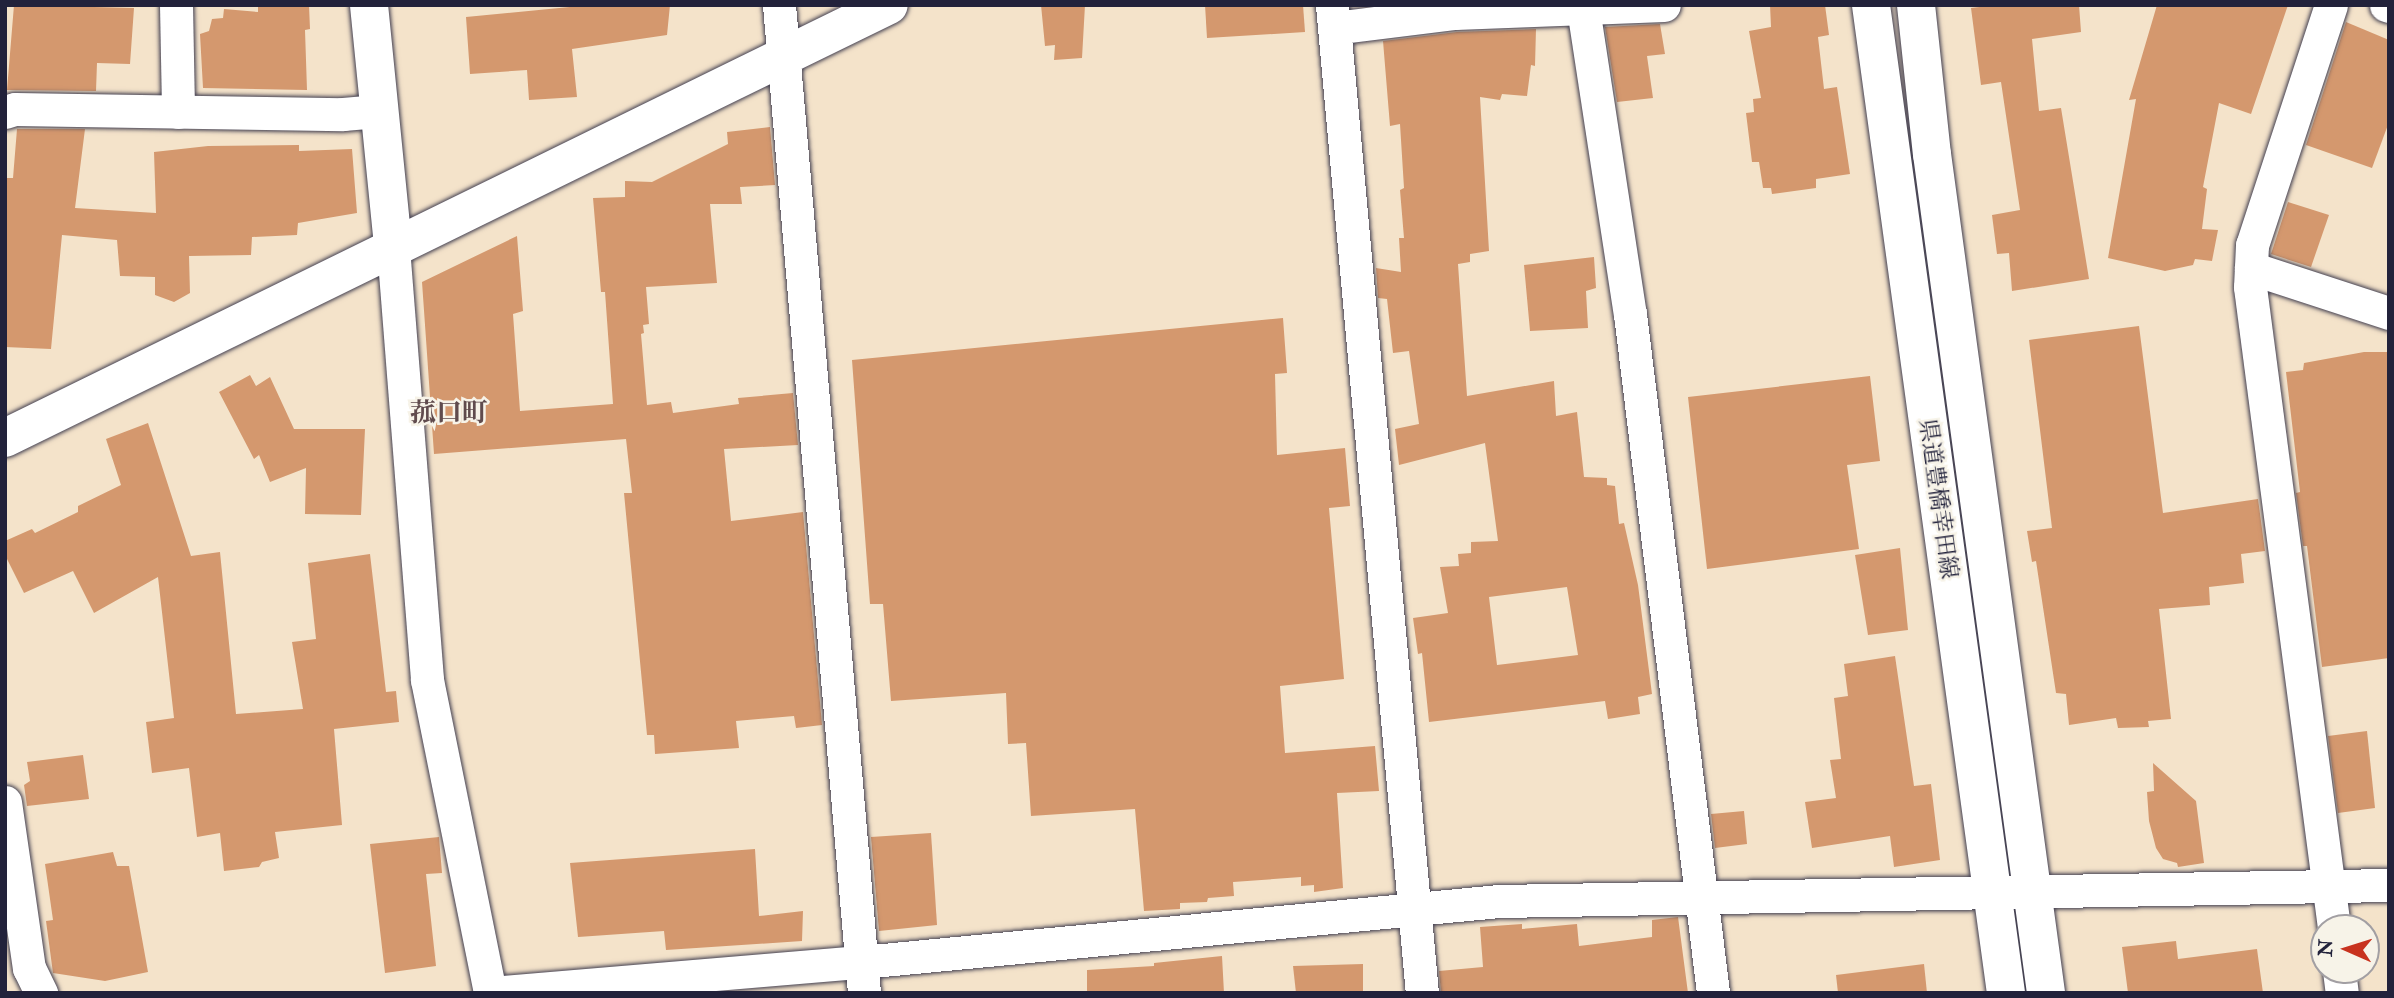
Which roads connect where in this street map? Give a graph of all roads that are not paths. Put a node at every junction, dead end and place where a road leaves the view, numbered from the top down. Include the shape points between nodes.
1 (176, 5) edge
2 (369, 5) edge
3 (779, 5) edge
4 (889, 5) edge
5 (1664, 5) edge
6 (1871, 5) edge
7 (1916, 5) edge
8 (2331, 5) edge
9 (1583, 8) junction
10 (1333, 16) edge
11 (785, 55) junction
12 (378, 111) junction
13 (178, 112) junction
14 (5, 113) edge
15 (393, 247) junction
16 (2251, 268) junction
17 (2389, 313) edge
18 (5, 438) edge
19 (5, 802) edge
20 (2389, 885) edge
21 (2328, 887) junction
22 (2032, 892) junction
23 (1992, 893) junction
24 (1699, 895) junction
25 (1415, 910) junction
26 (2332, 914) edge
27 (863, 977) edge
28 (41, 993) edge
29 (490, 993) edge
30 (1422, 993) edge
31 (1713, 993) edge
32 (2006, 993) edge
33 (2046, 993) edge

1 - 13 street
2 - 12 main road
3 - 11 street
4 - 11 main road
5 - 9 street
6 - 23 main road, 県道豊橋幸田線
7 - 22 main road, 県道豊橋幸田線
8 - 16 street via 2252,245
9 - 10 street
9 - 24 street via 1630,314
10 - 25 street
11 - 15 main road
11 - 27 street
12 - 13 street
12 - 15 main road
13 - 14 street via 15,109
15 - 18 main road
15 - 29 street via 427,680
16 - 17 street
16 - 21 street
19 - 28 street via 29,968
20 - 21 street
21 - 22 street
21 - 26 street
22 - 23 street
22 - 33 main road, 県道豊橋幸田線
23 - 24 street
23 - 32 main road, 県道豊橋幸田線
24 - 25 street via 1499,901
24 - 31 street
25 - 27 street
25 - 30 street
27 - 29 street

